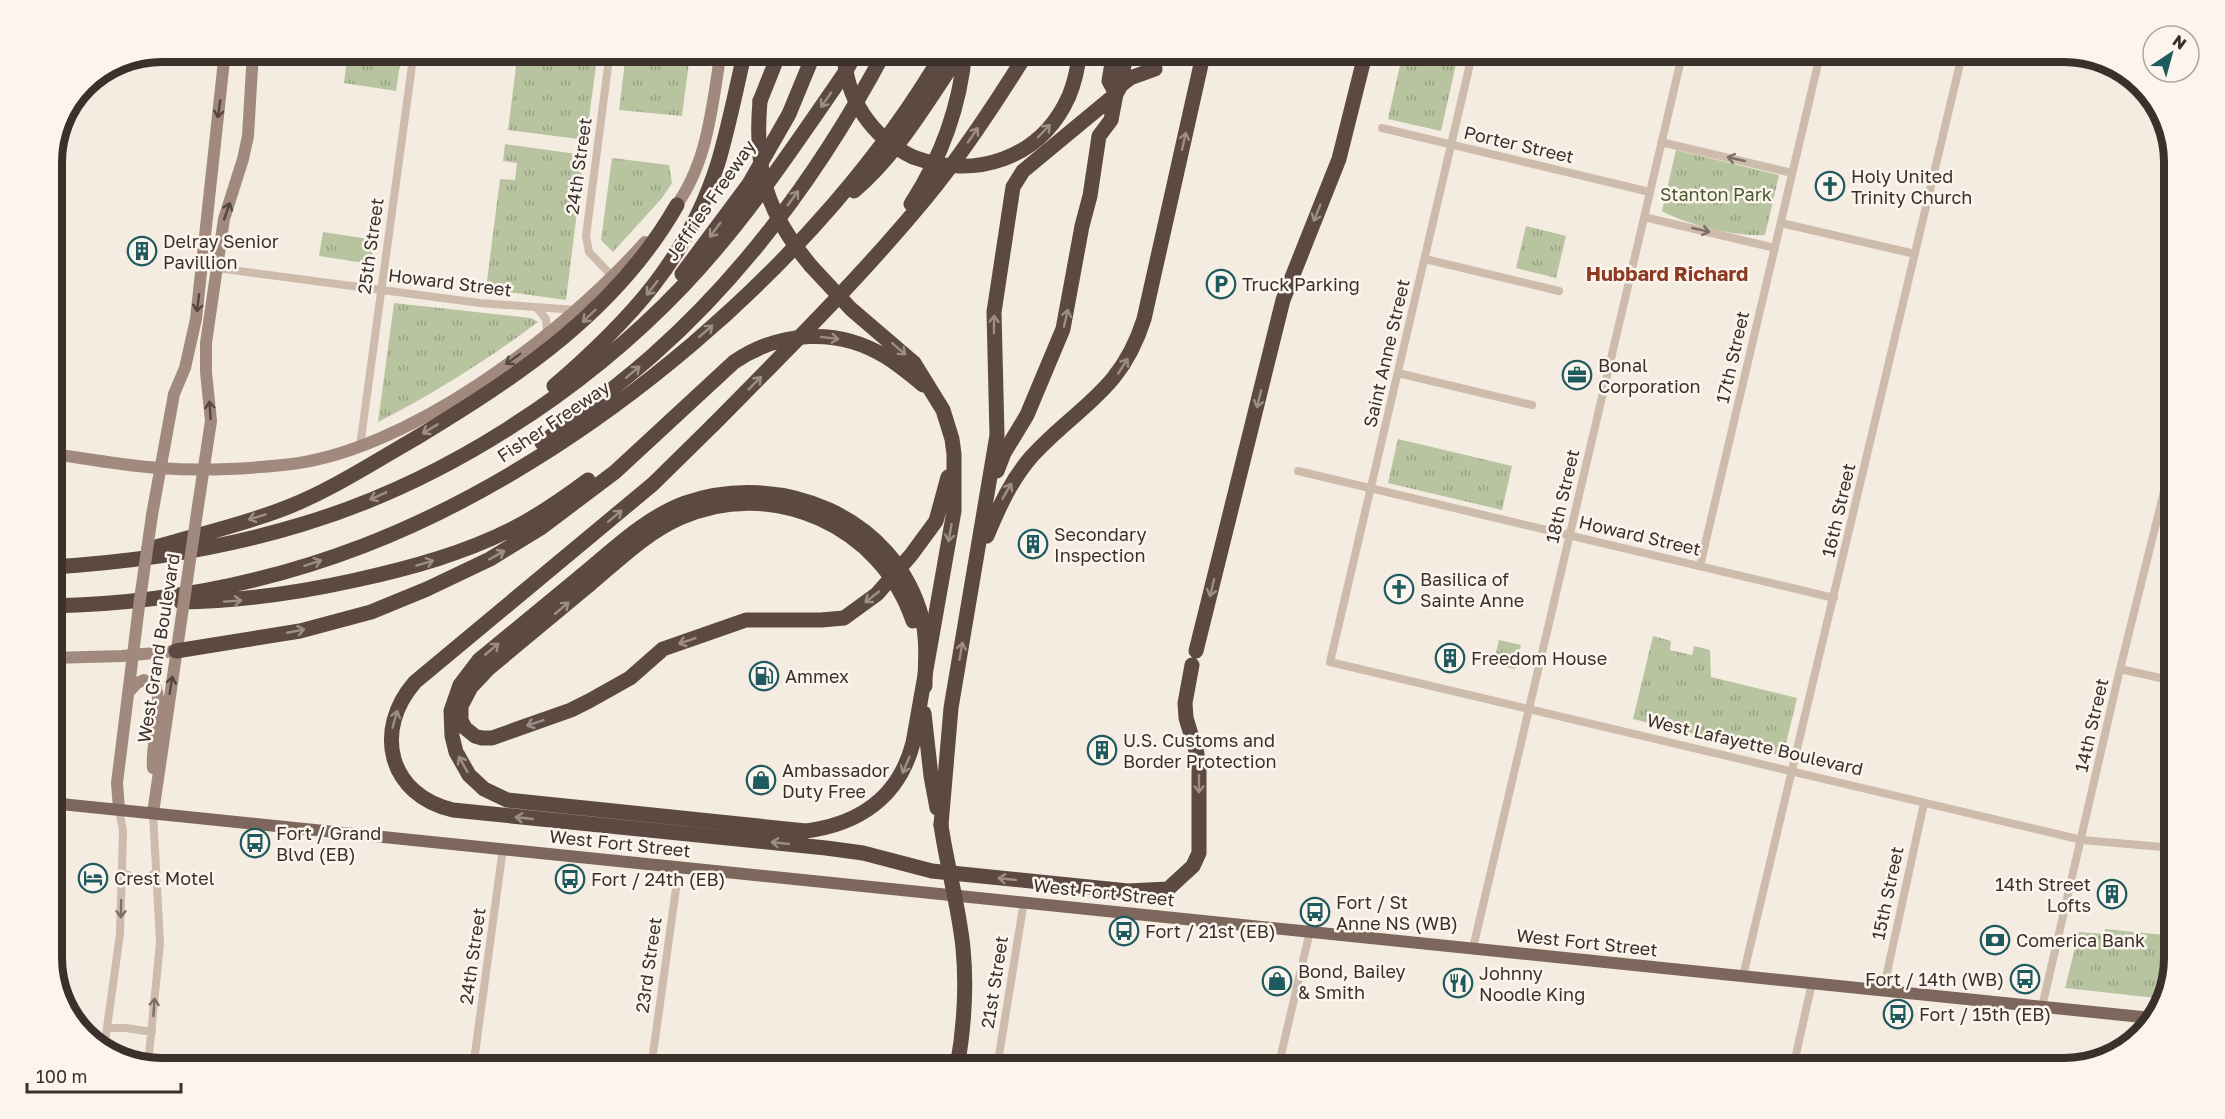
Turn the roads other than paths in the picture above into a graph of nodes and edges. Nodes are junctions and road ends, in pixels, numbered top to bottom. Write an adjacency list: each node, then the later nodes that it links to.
1 (224, 62): 40 (street, West Grand Boulevard, one-way to 40)
2 (252, 62): 41 (street, West Grand Boulevard, one-way to 2)
3 (412, 62): 48 (street, 25th Street)
4 (609, 62): 47 (street, 24th Street)
5 (719, 62): 36 (street)
6 (743, 62): 58 (highway, one-way to 58)
7 (769, 62): 30 (highway)
8 (776, 62): 30 (highway)
9 (810, 62): 52 (highway, Jeffries Freeway, one-way to 52)
10 (845, 62): 17 (highway, one-way to 17, bridge)
11 (851, 62): 52 (highway, Fisher Freeway, one-way to 52)
12 (879, 62): 67 (highway, one-way to 12)
13 (937, 62): 38 (highway, Fisher Freeway)
14 (956, 62): 38 (highway)
15 (962, 62): 42 (highway, bridge)
16 (1021, 62): 42 (highway, one-way to 16, bridge)
17 (1078, 62)
18 (1112, 62): 29 (highway)
19 (1125, 62): 29 (highway)
20 (1137, 62): 28 (highway)
21 (1160, 62): 28 (street)
22 (1202, 62): 72 (highway, one-way to 22)
23 (1363, 62): 42 (highway, one-way to 42, bridge)
24 (1470, 62): 33 (street, Saint Anne Street)
25 (1680, 62): 32 (street, 18th Street)
26 (1818, 62): 34 (street, 17th Street)
27 (1960, 62): 44 (street, 16th Street)
28 (1155, 69): 29 (highway)
29 (1118, 90): 68 (highway, one-way to 29); 68 (highway, one-way to 29)
30 (760, 101): 55 (highway, one-way to 55, bridge)
31 (1382, 128): 33 (street, Porter Street)
32 (1662, 142): 34 (street, one-way to 32); 35 (street, 18th Street)
33 (1451, 145): 35 (street, Porter Street); 45 (street, Saint Anne Street)
34 (1792, 173): 39 (street, 17th Street)
35 (1650, 192): 37 (street, 18th Street)
36 (676, 205): 47 (street); 71 (highway, one-way to 71)
37 (1644, 216): 43 (street, one-way to 43); 69 (street, 18th Street)
38 (818, 222): 67 (highway, Fisher Freeway, one-way to 38)
39 (1781, 223): 43 (street, 17th Street); 44 (street)
40 (205, 236): 41 (street); 63 (street, West Grand Boulevard, one-way to 63)
41 (221, 238): 46 (street, West Grand Boulevard)
42 (884, 247)
43 (1775, 248): 74 (street, 17th Street)
44 (1915, 254): 76 (street, 16th Street)
45 (1425, 259): 49 (street); 54 (street, Saint Anne Street)
46 (217, 268): 48 (street, Howard Street); 62 (street, West Grand Boulevard, one-way to 46)
47 (612, 276): 51 (street)
48 (380, 290): 50 (street, Howard Street); 59 (street, 25th Street)
49 (1559, 291)
50 (537, 308): 51 (street, Howard Street); 53 (street)
51 (576, 310): 53 (street)
52 (637, 330): 58 (highway, Fisher Freeway)
53 (547, 334): 59 (street, one-way to 59)
54 (1398, 373): 56 (street); 65 (street, Saint Anne Street)
55 (934, 395): 57 (highway, one-way to 55); 60 (highway)
56 (1532, 405)
57 (672, 417): 77 (highway, one-way to 57); 79 (highway, one-way to 57)
58 (504, 430): 71 (highway, Fisher Freeway, one-way to 71)
59 (360, 446): 62 (street)
60 (954, 454): 75 (highway, one-way to 75); 75 (highway, one-way to 75)
61 (62, 456): 63 (street)
62 (203, 468): 63 (street); 79 (street, West Grand Boulevard, bridge)
63 (160, 469): 80 (street, West Grand Boulevard, bridge)
64 (1298, 471): 65 (street, Howard Street)
65 (1371, 488): 69 (street, Howard Street); 82 (street, Saint Anne Street)
66 (2163, 494): 83 (street, 14th Street)
67 (470, 496): 77 (highway, Fisher Freeway, one-way to 67)
68 (986, 499): 72 (highway)
69 (1569, 535): 74 (street, Howard Street); 86 (street, 18th Street)
70 (62, 560): 71 (highway)
71 (105, 563): 73 (highway, Fisher Freeway)
72 (976, 564): 93 (highway, one-way to 72)
73 (62, 566)
74 (1700, 566): 76 (street, Howard Street)
75 (585, 581): 93 (highway, bridge)
76 (1834, 598): 87 (street, 16th Street)
77 (112, 603): 78 (highway, Fisher Freeway)
78 (62, 605)
79 (176, 651): 80 (street); 88 (street, West Grand Boulevard, one-way to 79)
80 (132, 655): 81 (street); 85 (street, West Grand Boulevard)
81 (62, 658)
82 (1330, 662): 86 (street, West Lafayette Boulevard)
83 (2120, 669): 84 (street); 94 (street, 14th Street)
84 (2164, 679)
85 (128, 693): 88 (street); 91 (street, West Grand Boulevard)
86 (1529, 709): 87 (street, West Lafayette Boulevard); 102 (street, 18th Street)
87 (1793, 772): 89 (street, West Lafayette Boulevard); 103 (street, 16th Street)
88 (156, 784): 92 (street, West Grand Boulevard)
89 (1924, 803): 94 (street, West Lafayette Boulevard); 105 (street, 15th Street)
90 (62, 804): 91 (main road, West Fort Street)
91 (119, 809): 92 (main road, West Fort Street); 98 (street, West Grand Boulevard)
92 (153, 813): 96 (main road, West Fort Street); 99 (street, West Grand Boulevard)
93 (941, 825): 114 (highway, bridge)
94 (2082, 840): 95 (street, West Lafayette Boulevard); 106 (street, 14th Street)
95 (2164, 847)
96 (502, 848): 97 (main road, West Fort Street); 112 (street, 24th Street)
97 (679, 867): 100 (main road, West Fort Street); 113 (street, 23rd Street)
98 (122, 872): 99 (street); 108 (street, West Grand Boulevard, one-way to 108)
99 (155, 873): 109 (street, West Grand Boulevard, one-way to 99)
100 (1024, 902): 101 (main road, West Fort Street); 115 (street, 21st Street)
101 (1310, 931): 102 (main road, West Fort Street); 116 (street)
102 (1473, 948): 103 (main road, West Fort Street)
103 (1743, 976): 104 (main road, West Fort Street)
104 (1812, 983): 105 (main road, West Fort Street); 117 (street)
105 (1883, 991): 106 (main road, West Fort Street)
106 (2042, 1007): 107 (main road, West Fort Street)
107 (2144, 1017)
108 (107, 1028): 109 (street); 110 (street, West Grand Boulevard)
109 (152, 1032): 111 (street, West Grand Boulevard)
110 (105, 1040)
111 (149, 1057)
112 (474, 1058)
113 (652, 1058)
114 (959, 1058)
115 (999, 1058)
116 (1280, 1058)
117 (1795, 1058)

